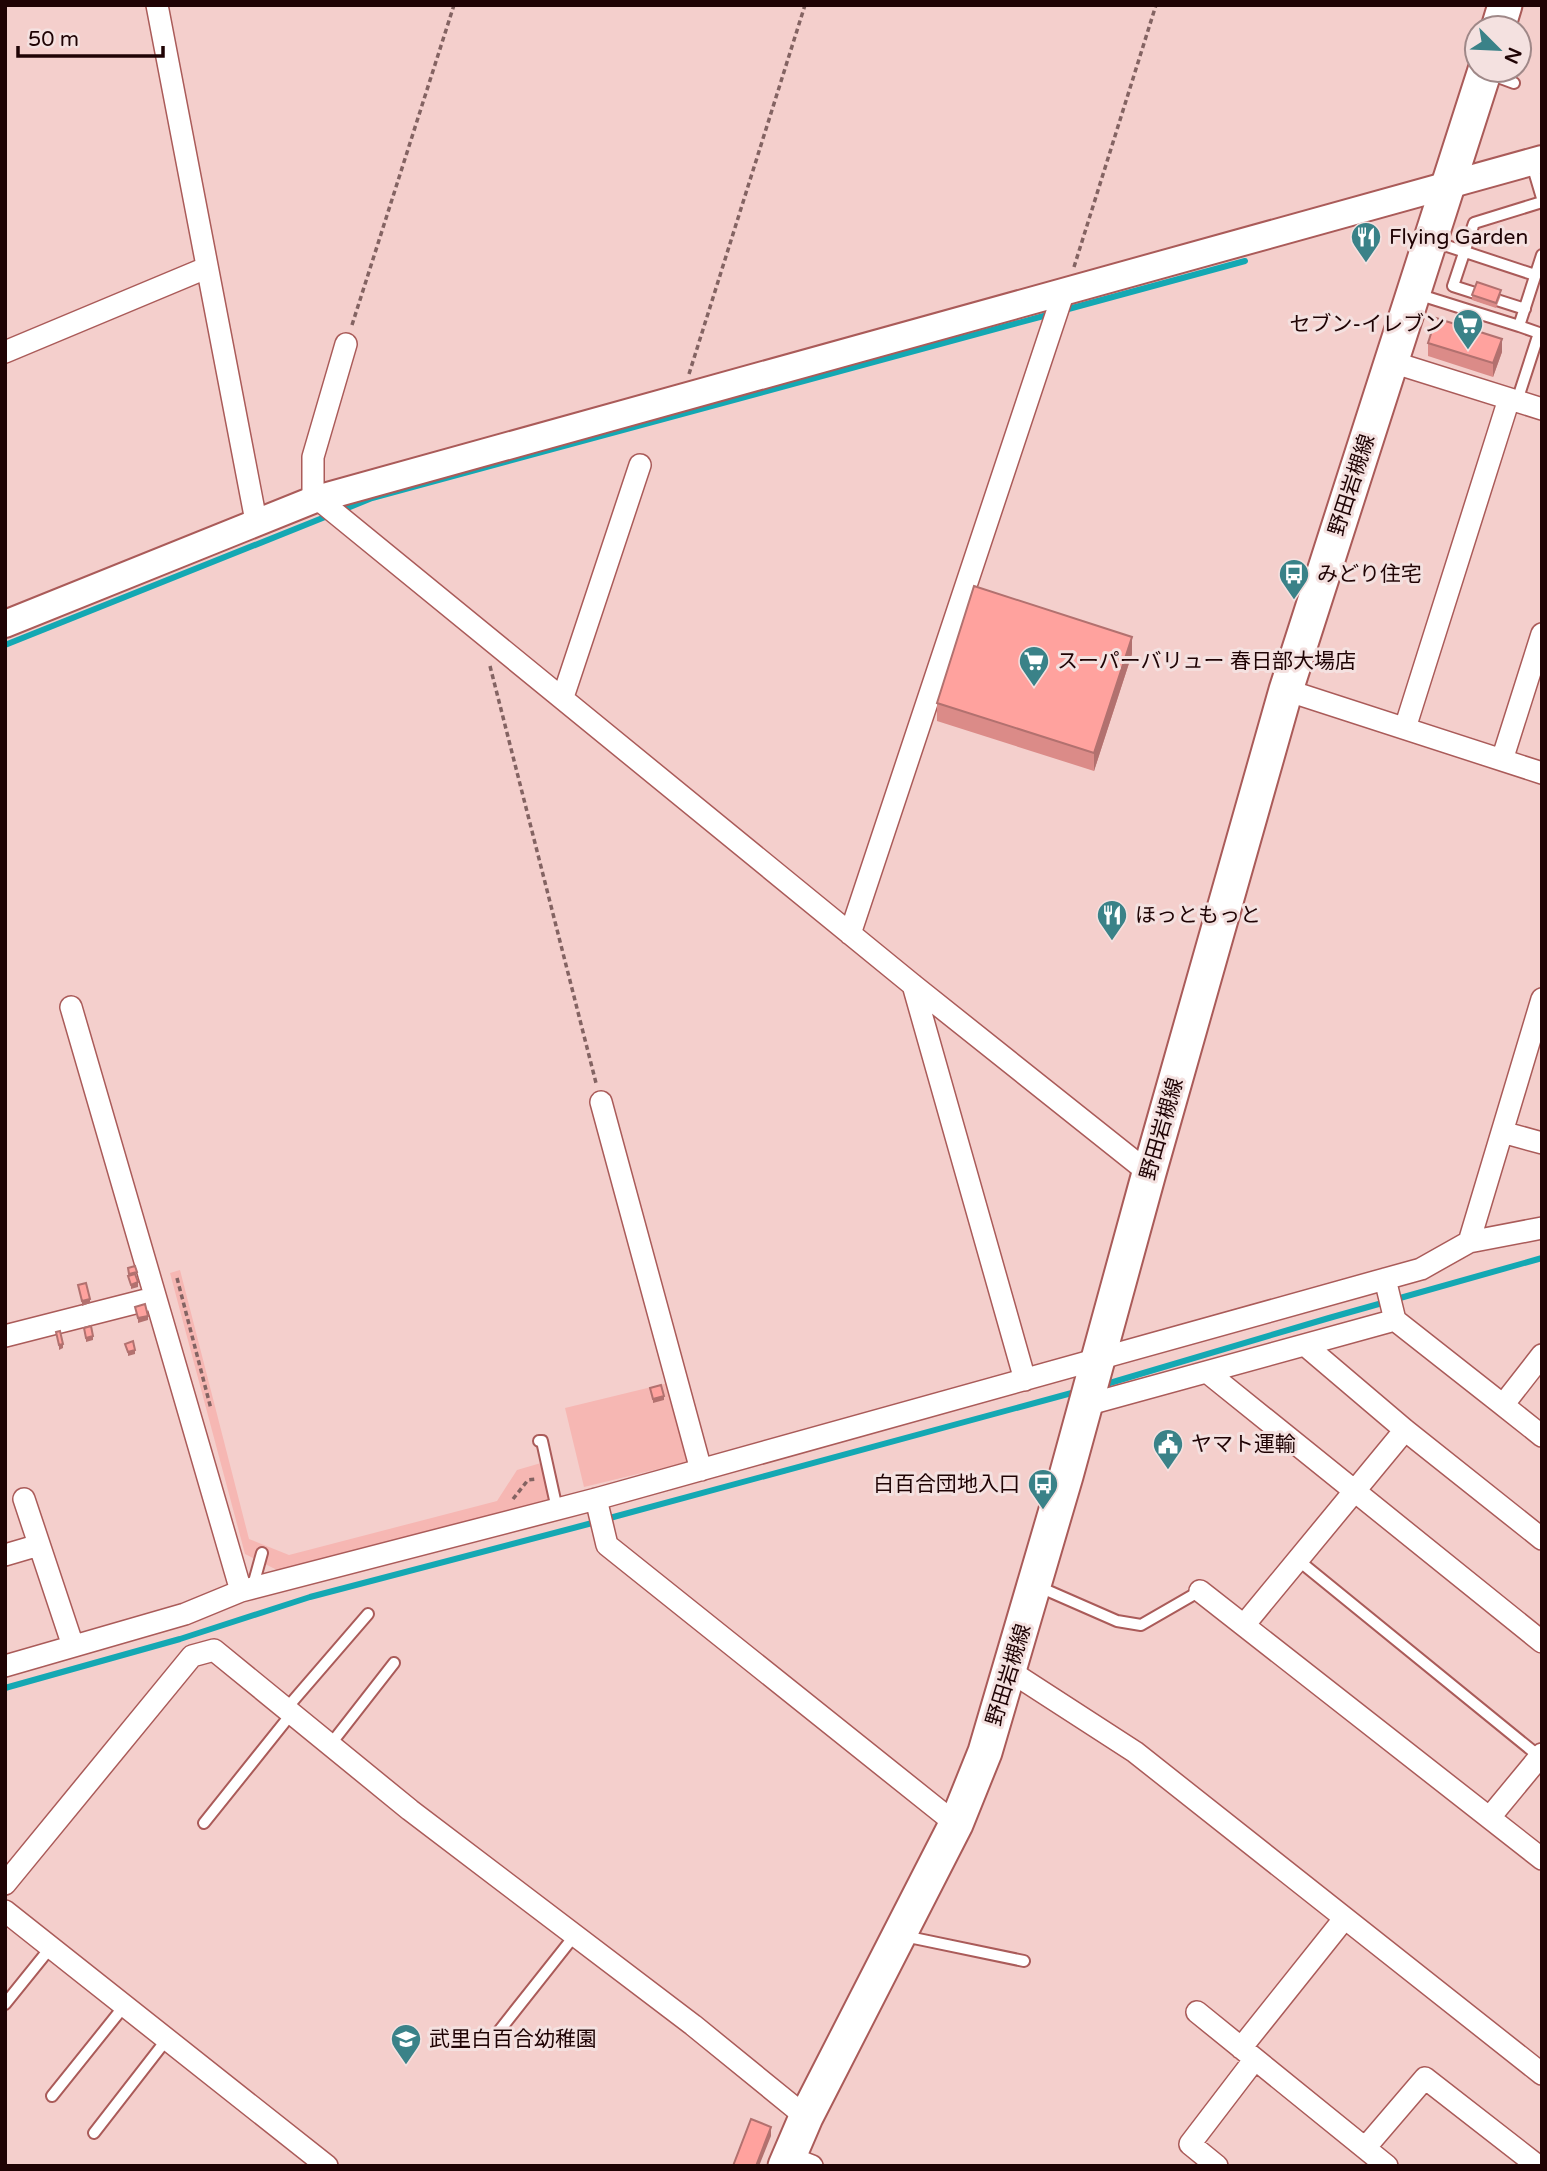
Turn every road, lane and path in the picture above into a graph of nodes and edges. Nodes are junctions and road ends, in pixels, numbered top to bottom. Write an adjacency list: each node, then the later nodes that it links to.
1 (157, 5): 12 (street)
2 (454, 5): 18 (path)
3 (805, 5): 21 (path)
4 (1156, 5): 15 (path)
5 (1490, 84): 7 (main road, 野田岩槻線)
6 (1537, 160): 7 (street); 8 (lane)
7 (1449, 185): 9 (main road, 野田岩槻線); 15 (street)
8 (1542, 200): 10 (lane)
9 (1431, 240): 10 (lane); 14 (main road, 野田岩槻線)
10 (1464, 251): 13 (lane); 16 (lane)
11 (1542, 255): 13 (lane)
12 (206, 268): 19 (street); 26 (street)
13 (1535, 275): 16 (lane)
14 (1414, 293): 17 (lane); 20 (main road, 野田岩槻線)
15 (1064, 294): 21 (street); 35 (street)
16 (1525, 309): 17 (lane)
17 (1519, 326): 22 (lane)
18 (346, 344): 25 (street)
19 (5, 352)
20 (1392, 362): 22 (street); 30 (main road, 野田岩槻線)
21 (681, 398): 25 (street)
22 (1513, 400): 23 (street); 32 (street)
23 (1542, 409)
24 (640, 465): 31 (street)
25 (318, 501): 26 (street); 28 (street)
26 (256, 521): 27 (street)
27 (5, 624)
28 (481, 630): 31 (street); 39 (path)
29 (1542, 634): 33 (street)
30 (1286, 690): 32 (street); 42 (main road, 野田岩槻線)
31 (563, 698): 35 (street)
32 (1405, 729): 33 (street)
33 (1502, 760): 34 (street)
34 (1542, 772)
35 (850, 934): 36 (street)
36 (913, 985): 42 (street); 54 (street)
37 (1542, 999): 40 (street)
38 (71, 1007): 47 (street)
39 (601, 1102): 61 (street)
40 (1502, 1132): 41 (street); 44 (street)
41 (1542, 1143)
42 (1149, 1173): 52 (main road, 野田岩槻線)
43 (1542, 1228): 44 (street)
44 (1469, 1242): 46 (street)
45 (177, 1278): 57 (path)
46 (1385, 1279): 48 (street); 52 (street)
47 (154, 1298): 49 (street); 74 (street)
48 (1395, 1320): 50 (street); 56 (street)
49 (5, 1336)
50 (1305, 1345): 53 (street); 58 (street)
51 (1542, 1355): 56 (street)
52 (1099, 1360): 54 (street); 55 (main road, 野田岩槻線)
53 (1207, 1372): 55 (street); 63 (street)
54 (1025, 1380): 61 (street)
55 (1086, 1405): 73 (main road, 野田岩槻線)
56 (1503, 1405): 59 (street)
57 (211, 1409)
58 (1405, 1430): 63 (street); 68 (street)
59 (1542, 1436)
60 (539, 1441): 62 (lane)
61 (701, 1470): 65 (street)
62 (550, 1477): 66 (path); 67 (lane)
63 (1355, 1492): 72 (street); 78 (street)
64 (24, 1499): 69 (street)
65 (596, 1499): 67 (street); 88 (street)
66 (509, 1506)
67 (556, 1509): 74 (street)
68 (1542, 1539)
69 (39, 1545): 71 (street); 79 (street)
70 (262, 1553): 74 (lane)
71 (5, 1555)
72 (1298, 1560): 77 (street); 85 (lane)
73 (1035, 1586): 75 (lane); 82 (main road, 野田岩槻線)
74 (246, 1590): 79 (street)
75 (1200, 1591): 77 (street)
76 (368, 1614): 83 (lane)
77 (1244, 1625): 86 (street)
78 (1542, 1642)
79 (73, 1646): 81 (street)
80 (394, 1662): 84 (lane)
81 (5, 1666)
82 (1010, 1671): 88 (main road, 野田岩槻線); 92 (street)
83 (289, 1711): 84 (street); 87 (lane); 90 (street)
84 (330, 1745): 93 (street)
85 (1541, 1756): 86 (street)
86 (1490, 1817): 89 (street)
87 (204, 1823)
88 (956, 1824): 94 (main road, 野田岩槻線)
89 (1542, 1859)
90 (5, 1884)
91 (5, 1911): 95 (street)
92 (1344, 1919): 102 (street); 103 (street)
93 (575, 1935): 100 (lane); 105 (street)
94 (899, 1936): 96 (lane); 105 (main road, 野田岩槻線)
95 (51, 1947): 97 (lane); 98 (street)
96 (1024, 1961)
97 (5, 2004)
98 (125, 2005): 101 (street); 104 (lane)
99 (1197, 2012): 102 (street)
100 (499, 2031)
101 (167, 2039): 106 (lane); 109 (street)
102 (1248, 2053): 107 (street); 110 (street)
103 (1542, 2074)
104 (52, 2096)
105 (806, 2117): 108 (main road, 野田岩槻線)
106 (94, 2133)
107 (1365, 2148): 111 (street); 112 (street)
108 (795, 2163)
109 (327, 2166)
110 (1217, 2166)
111 (1387, 2166)
112 (1538, 2166)

